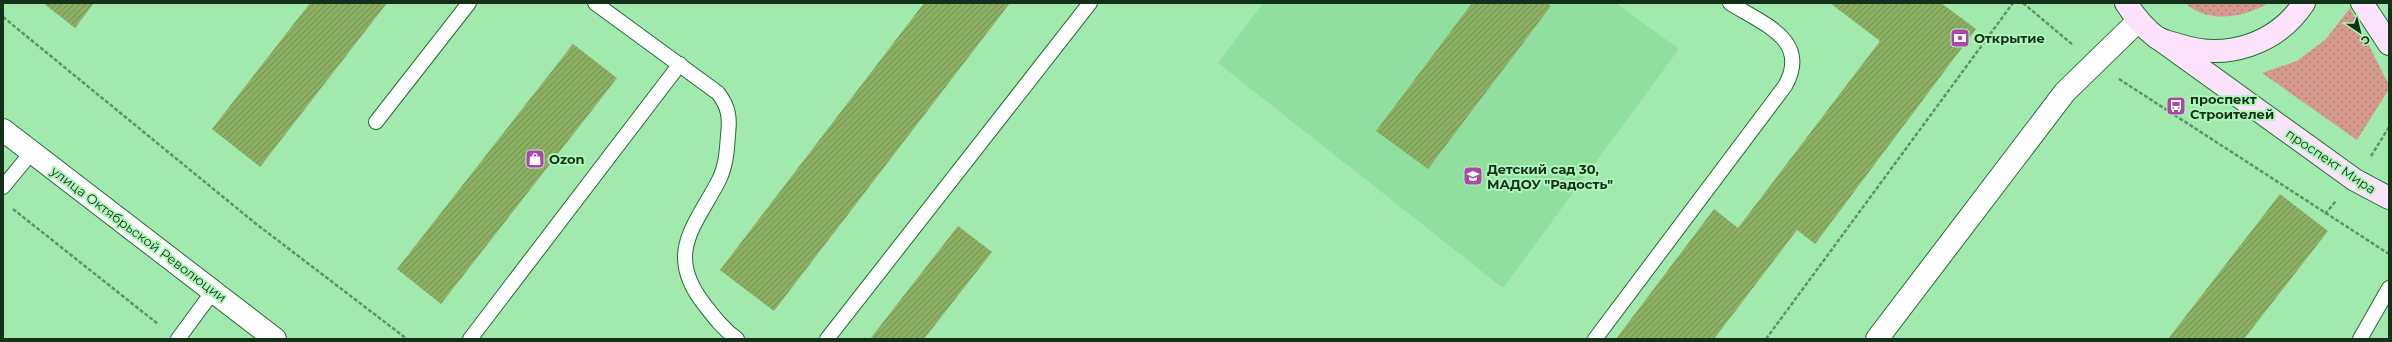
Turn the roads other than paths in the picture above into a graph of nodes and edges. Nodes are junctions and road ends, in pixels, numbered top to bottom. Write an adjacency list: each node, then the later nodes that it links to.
1 (469, 3): 12 (lane)
2 (595, 3): 11 (lane)
3 (1090, 3): 23 (lane)
4 (1730, 3): 24 (lane)
5 (2126, 3): 8 (main road, проспект Мира)
6 (2304, 3): 9 (main road)
7 (2362, 3): 10 (main road)
8 (2138, 21): 9 (main road, проспект Мира); 25 (street)
9 (2158, 38): 16 (main road, проспект Мира)
10 (2389, 44)
11 (680, 64): 21 (lane); 22 (lane)
12 (376, 122)
13 (3, 130): 14 (street, улица Октябрьской Революции)
14 (31, 153): 15 (lane); 18 (street, улица Октябрьской Революции)
15 (3, 187)
16 (2389, 198)
17 (2389, 288): 26 (lane)
18 (214, 290): 19 (lane); 20 (street, улица Октябрьской Революции)
19 (178, 339)
20 (275, 339)
21 (470, 339)
22 (737, 339)
23 (827, 339)
24 (1596, 339)
25 (1877, 339)
26 (2360, 339)

